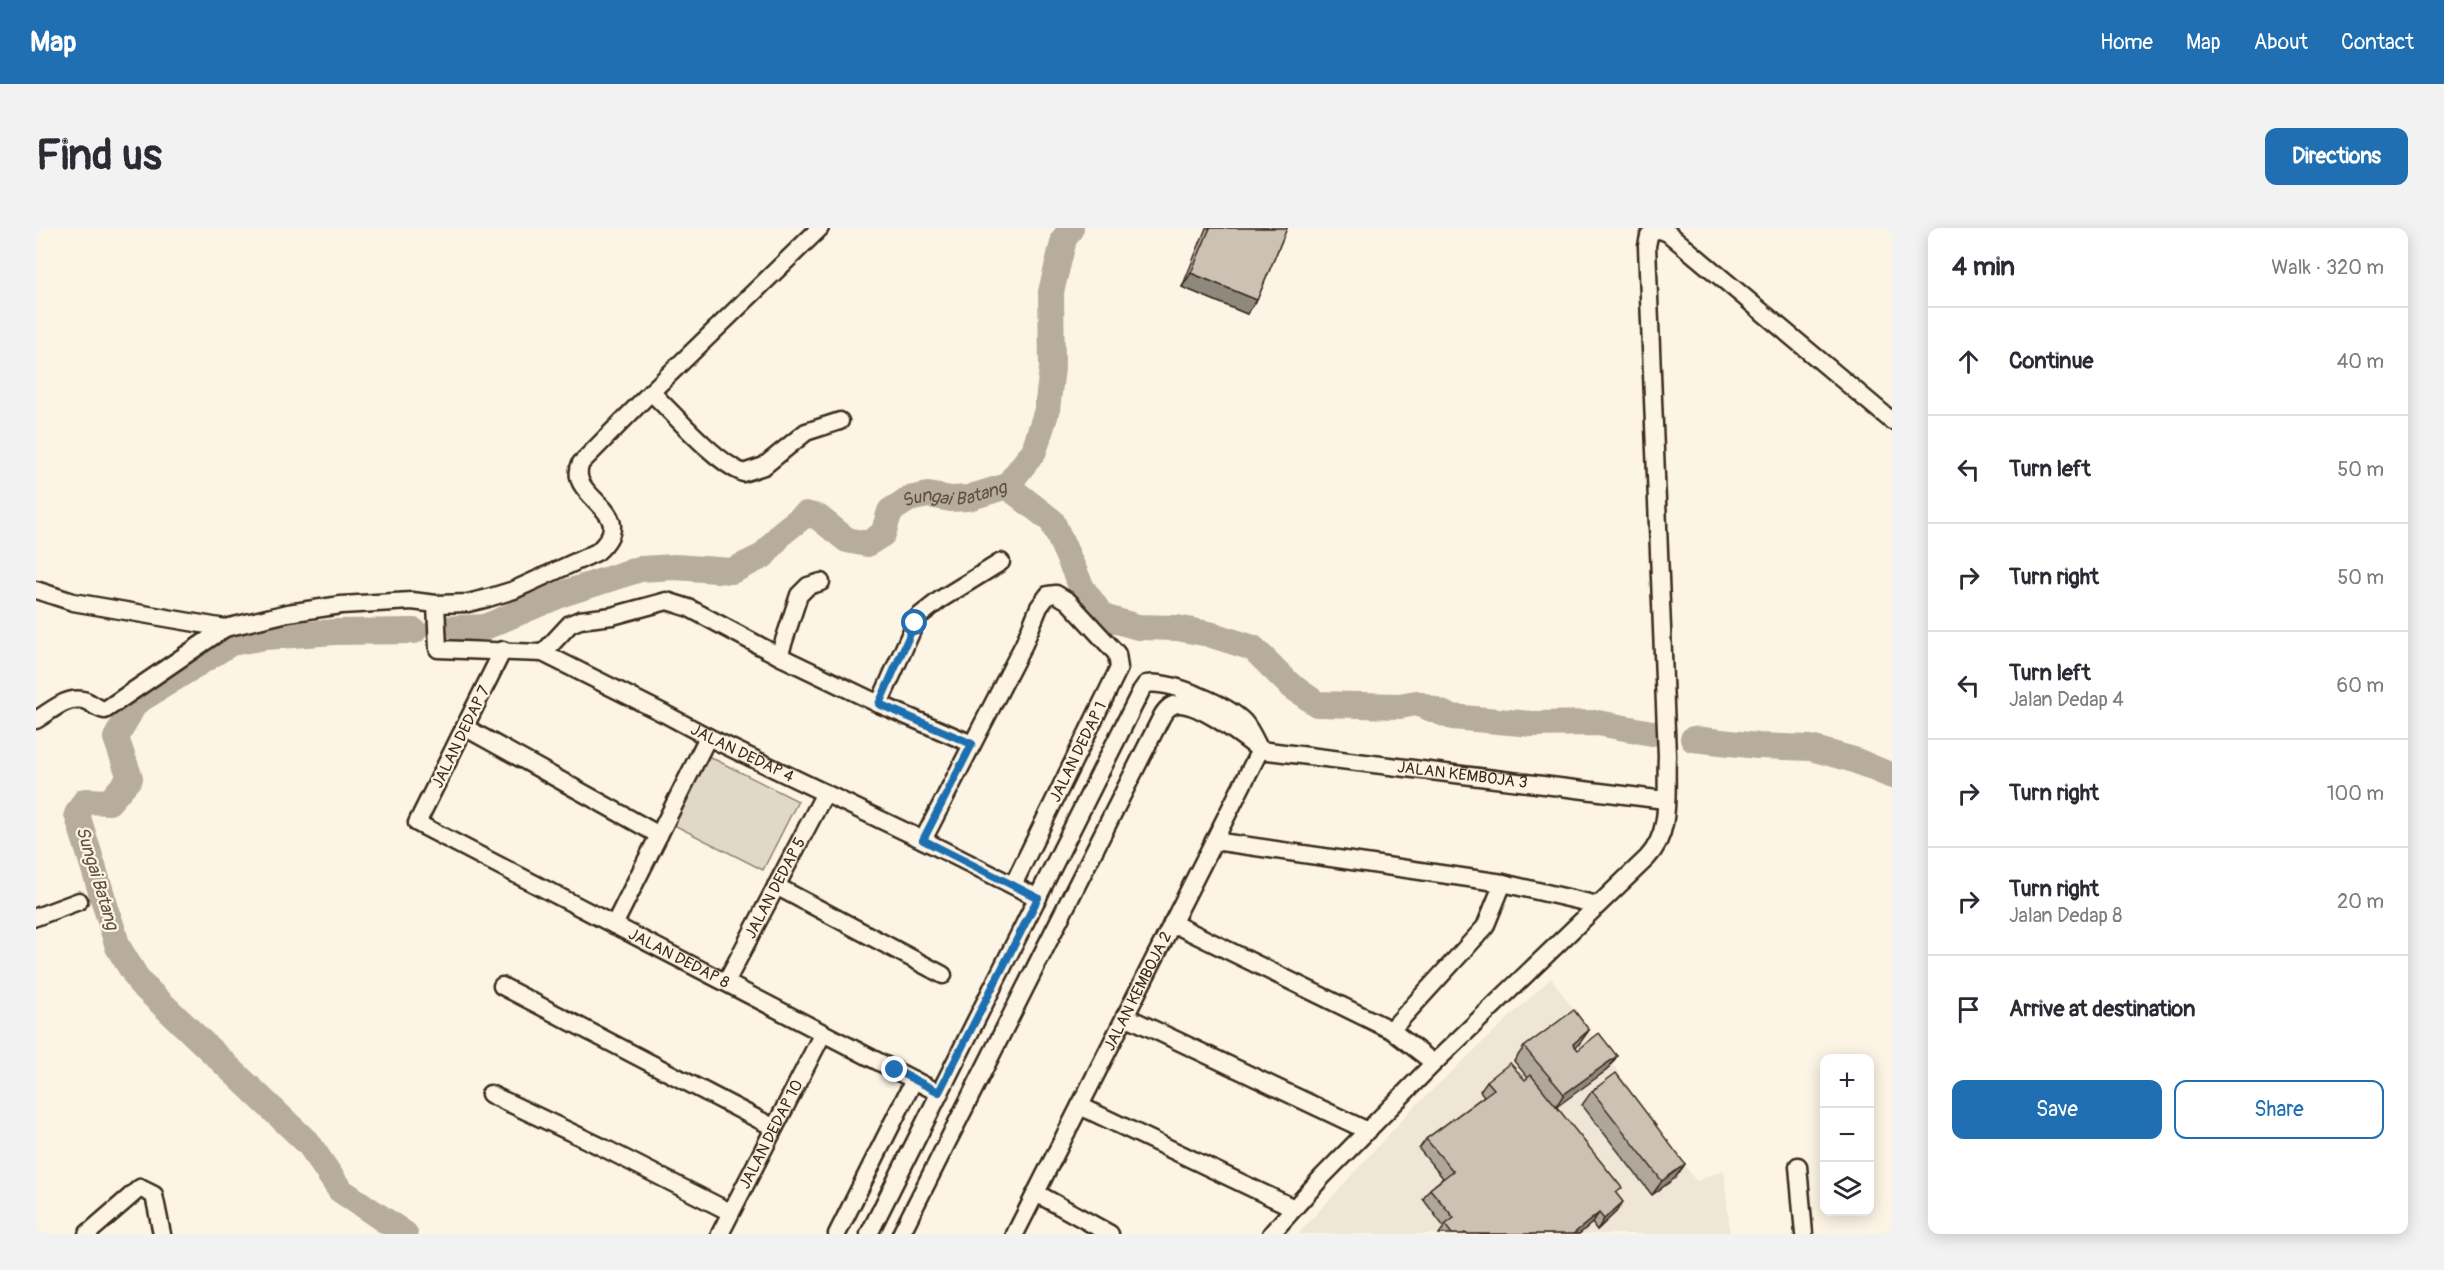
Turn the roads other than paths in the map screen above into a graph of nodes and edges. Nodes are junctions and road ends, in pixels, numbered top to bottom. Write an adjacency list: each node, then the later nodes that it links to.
1 (820, 228): 3 (street)
2 (1653, 229): 5 (street); 21 (street)
3 (651, 392): 4 (street); 9 (street)
4 (840, 421)
5 (1892, 421)
6 (1001, 562): 14 (street)
7 (821, 582): 13 (street)
8 (36, 590): 10 (street)
9 (436, 604): 10 (street); 11 (street, JALAN DEDAP 4)
10 (225, 628): 15 (street)
11 (503, 650): 12 (street, JALAN DEDAP 4); 16 (street, JALAN DEDAP 7)
12 (543, 653): 13 (street); 17 (street, JALAN DEDAP 4)
13 (779, 656): 14 (street)
14 (879, 704): 18 (street)
15 (36, 720)
16 (466, 728): 22 (street, JALAN DEDAP 7); 23 (street)
17 (708, 737): 20 (street, JALAN DEDAP 4); 23 (street)
18 (972, 744): 24 (street); 27 (street, JALAN DEDAP 1)
19 (1260, 750): 21 (street, JALAN KEMBOJA 3); 25 (street, JALAN KEMBOJA 2); 29 (street); 57 (street)
20 (825, 793): 24 (street, JALAN DEDAP 4); 28 (street, JALAN DEDAP 5)
21 (1665, 800): 31 (street)
22 (417, 823): 34 (street, JALAN DEDAP 8)
23 (659, 835): 34 (street)
24 (923, 840): 27 (street, JALAN DEDAP 4)
25 (1214, 841): 26 (street); 33 (street, JALAN KEMBOJA 2)
26 (1503, 884): 31 (street); 39 (street)
27 (1013, 885): 29 (street, JALAN DEDAP 4)
28 (776, 886): 35 (street); 36 (street, JALAN DEDAP 5)
29 (1038, 898): 43 (street)
30 (79, 902): 32 (street)
31 (1598, 905): 41 (street)
32 (36, 917)
33 (1172, 923): 38 (street, JALAN KEMBOJA 2); 39 (street)
34 (614, 925): 36 (street, JALAN DEDAP 8)
35 (943, 975)
36 (726, 982): 40 (street, JALAN DEDAP 8)
37 (502, 986): 46 (street)
38 (1125, 1016): 45 (street, JALAN KEMBOJA 2); 47 (street)
39 (1391, 1030): 41 (street)
40 (823, 1033): 42 (street, JALAN DEDAP 8); 46 (street, JALAN DEDAP 10)
41 (1434, 1063): 47 (street)
42 (914, 1080): 43 (street, JALAN DEDAP 8); 55 (street)
43 (939, 1092): 56 (street)
44 (490, 1094): 51 (street)
45 (1080, 1106): 49 (street, JALAN KEMBOJA 2); 50 (street)
46 (773, 1127): 51 (street, JALAN DEDAP 10)
47 (1368, 1131): 50 (street)
48 (1798, 1166): 61 (street)
49 (1036, 1193): 58 (street, JALAN KEMBOJA 2); 59 (street)
50 (1294, 1208): 60 (street)
51 (730, 1212): 54 (street, JALAN DEDAP 10)
52 (87, 1234): 53 (street)
53 (162, 1234)
54 (720, 1234)
55 (837, 1234)
56 (869, 1234)
57 (901, 1234)
58 (1015, 1234)
59 (1110, 1234)
60 (1271, 1234)
61 (1804, 1234)

